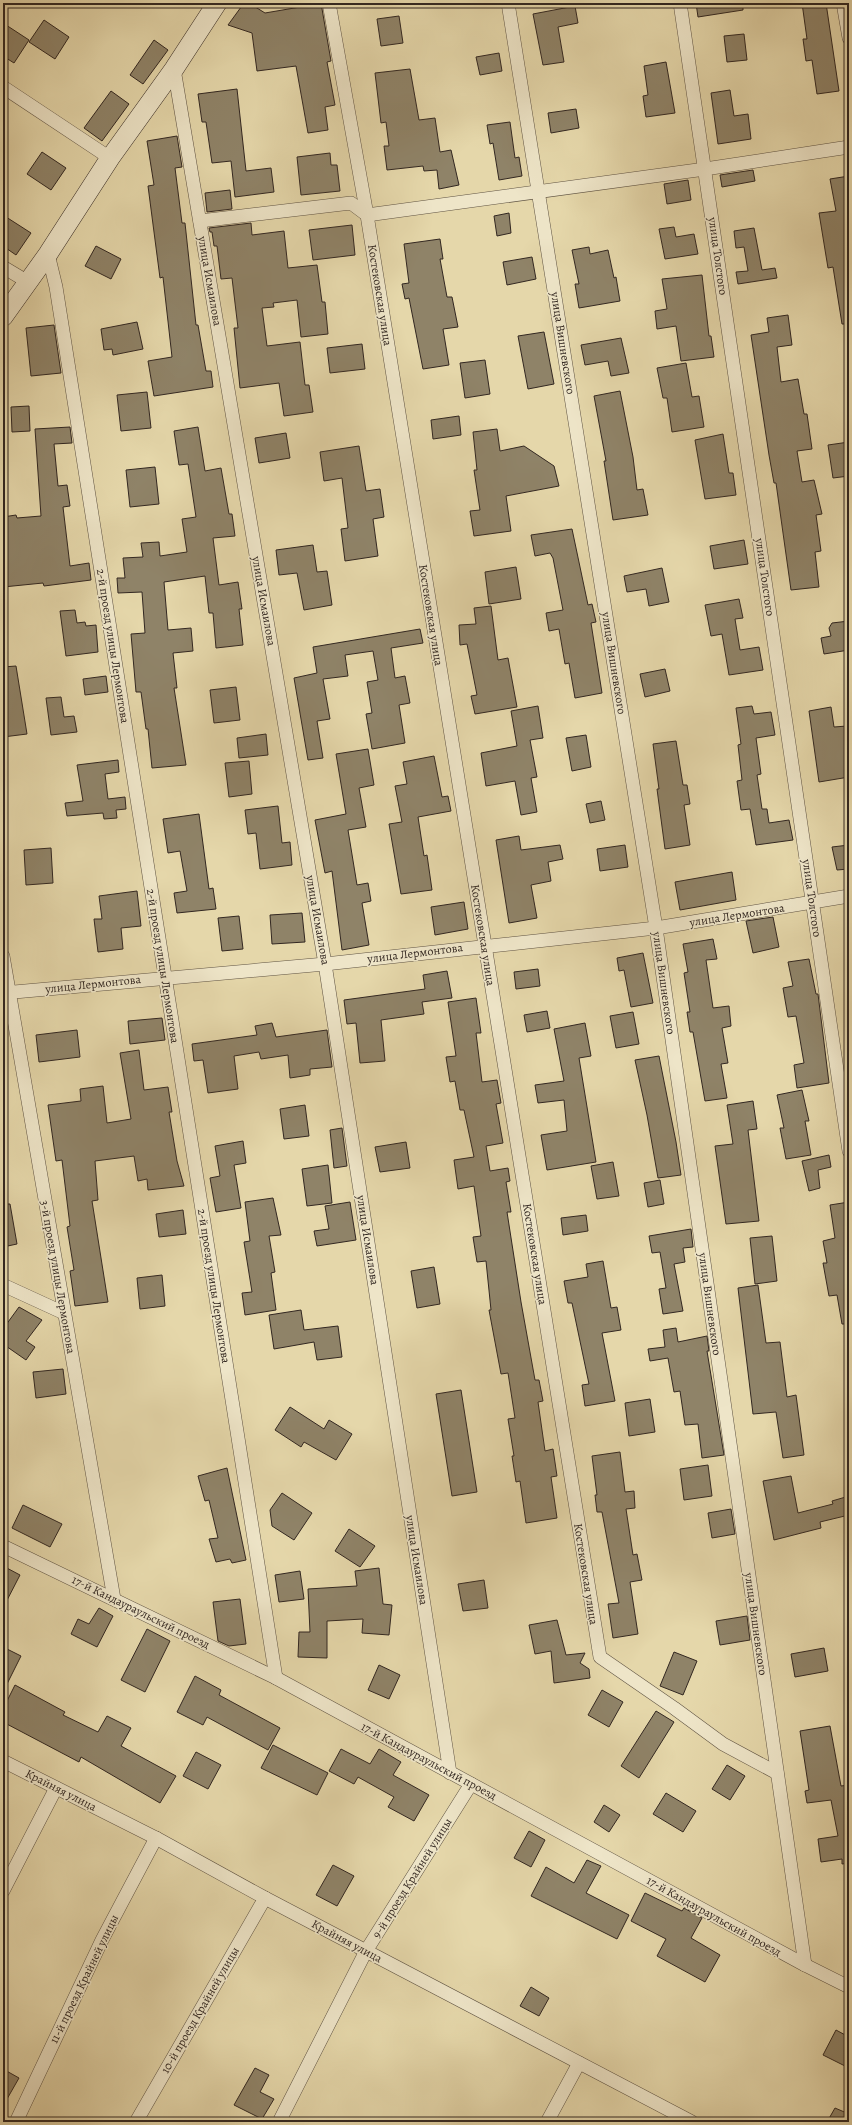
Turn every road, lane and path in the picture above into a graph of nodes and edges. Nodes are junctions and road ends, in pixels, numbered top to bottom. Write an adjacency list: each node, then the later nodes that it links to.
1 (218, 3): 7 (street)
2 (329, 3): 13 (street, Костековская улица)
3 (508, 3): 12 (street, улица Вишневского)
4 (680, 3): 11 (street, улица Толстого)
5 (843, 3): 6 (street)
6 (849, 38)
7 (174, 69): 10 (street); 14 (street, улица Исмаилова)
8 (3, 87): 10 (street)
9 (849, 147): 11 (street)
10 (110, 158): 15 (street)
11 (705, 169): 12 (street); 20 (street, улица Толстого)
12 (539, 192): 13 (street); 21 (street, улица Вишневского)
13 (367, 215): 14 (street); 22 (street, Костековская улица)
14 (200, 221): 24 (street, улица Исмаилова)
15 (48, 254): 17 (street); 25 (street, 2-й проезд улицы Лермонтова)
16 (3, 267): 17 (street)
17 (28, 282): 18 (street)
18 (3, 317)
19 (849, 896): 20 (street, улица Лермонтова)
20 (813, 902): 21 (street, улица Лермонтова); 27 (street, улица Толстого)
21 (656, 928): 22 (street, улица Лермонтова); 35 (street, улица Вишневского)
22 (485, 945): 24 (street, улица Лермонтова); 35 (street, Костековская улица)
23 (3, 956): 26 (street, 3-й проезд улицы Лермонтова)
24 (325, 964): 25 (street, улица Лермонтова); 34 (street, улица Исмаилова)
25 (165, 977): 26 (street, улица Лермонтова); 32 (street, 2-й проезд улицы Лермонтова)
26 (6, 992): 29 (street, 3-й проезд улицы Лермонтова)
27 (849, 1151)
28 (3, 1285): 29 (street)
29 (64, 1313): 31 (street, 3-й проезд улицы Лермонтова)
30 (3, 1546): 31 (street, 17-й Кандаураульский проезд)
31 (114, 1599): 32 (street, 17-й Кандаураульский проезд)
32 (276, 1678): 34 (street, 17-й Кандаураульский проезд)
33 (3, 1761): 37 (street, Крайняя улица)
34 (450, 1773): 36 (street, 17-й Кандаураульский проезд)
35 (777, 1774): 42 (street, улица Вишневского)
36 (471, 1784): 41 (street, 9-й проезд Крайней улицы); 42 (street, 17-й Кандаураульский проезд)
37 (56, 1788): 38 (street, Крайняя улица); 39 (street)
38 (156, 1838): 40 (street, Крайняя улица); 45 (street, 11-й проезд Крайней улицы)
39 (3, 1890)
40 (265, 1898): 41 (street, Крайняя улица); 46 (street, 10-й проезд Крайней улицы)
41 (366, 1951): 44 (street, Крайняя улица); 47 (street, 9-й проезд Крайней улицы)
42 (805, 1965): 43 (street, 17-й Кандаураульский проезд)
43 (849, 1987)
44 (579, 2063): 48 (street); 49 (street, Крайняя улица)
45 (16, 2122)
46 (136, 2122)
47 (279, 2122)
48 (547, 2122)
49 (692, 2122)

